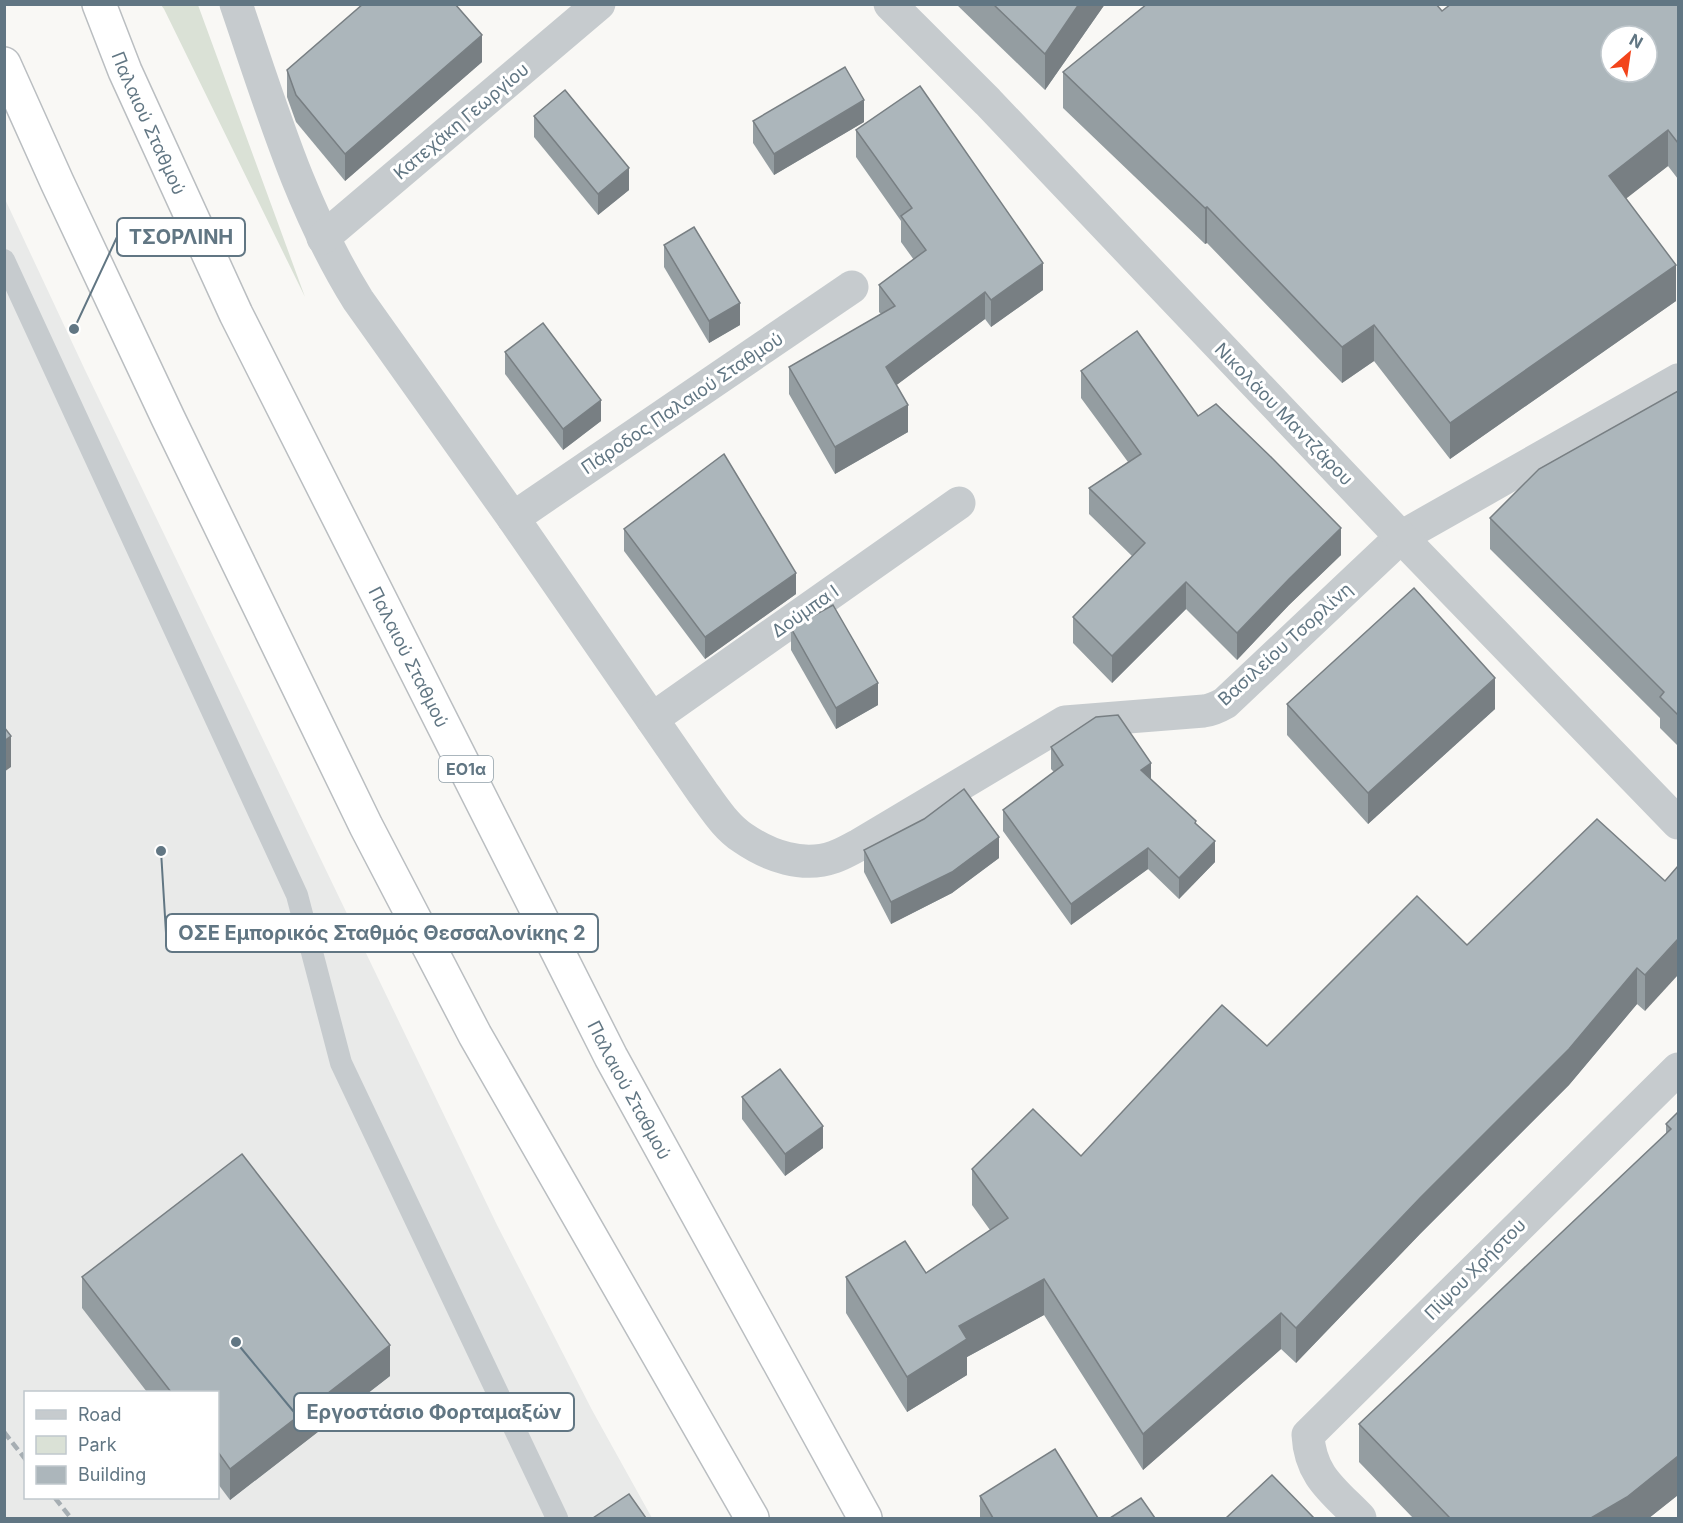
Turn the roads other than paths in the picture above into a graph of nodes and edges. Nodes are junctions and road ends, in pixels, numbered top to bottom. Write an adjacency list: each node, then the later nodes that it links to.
1 (99, 4): 18 (highway, Παλαιού Σταθμού / ΕΟ1α)
2 (236, 4): 6 (street)
3 (600, 4): 6 (street, Κατεχάκη Γεωργίου)
4 (890, 4): 12 (street, Νικολάου Μαντζάρου)
5 (4, 64): 17 (highway)
6 (323, 238): 11 (street)
7 (4, 260): 16 (lane)
8 (852, 287): 11 (street, Πάροδος Παλαιού Σταθμού)
9 (1678, 380): 12 (street, Βασιλείου Τσορλίνη)
10 (959, 503): 13 (street, Δούμπα Ι)
11 (513, 518): 13 (street)
12 (1401, 537): 13 (street, Βασιλείου Τσορλίνη); 14 (street, Νικολάου Μαντζάρου)
13 (652, 719)
14 (1678, 823)
15 (1678, 1069): 19 (street, Πίψου Χρήστου)
16 (557, 1518)
17 (752, 1518)
18 (865, 1518)
19 (1360, 1518)

